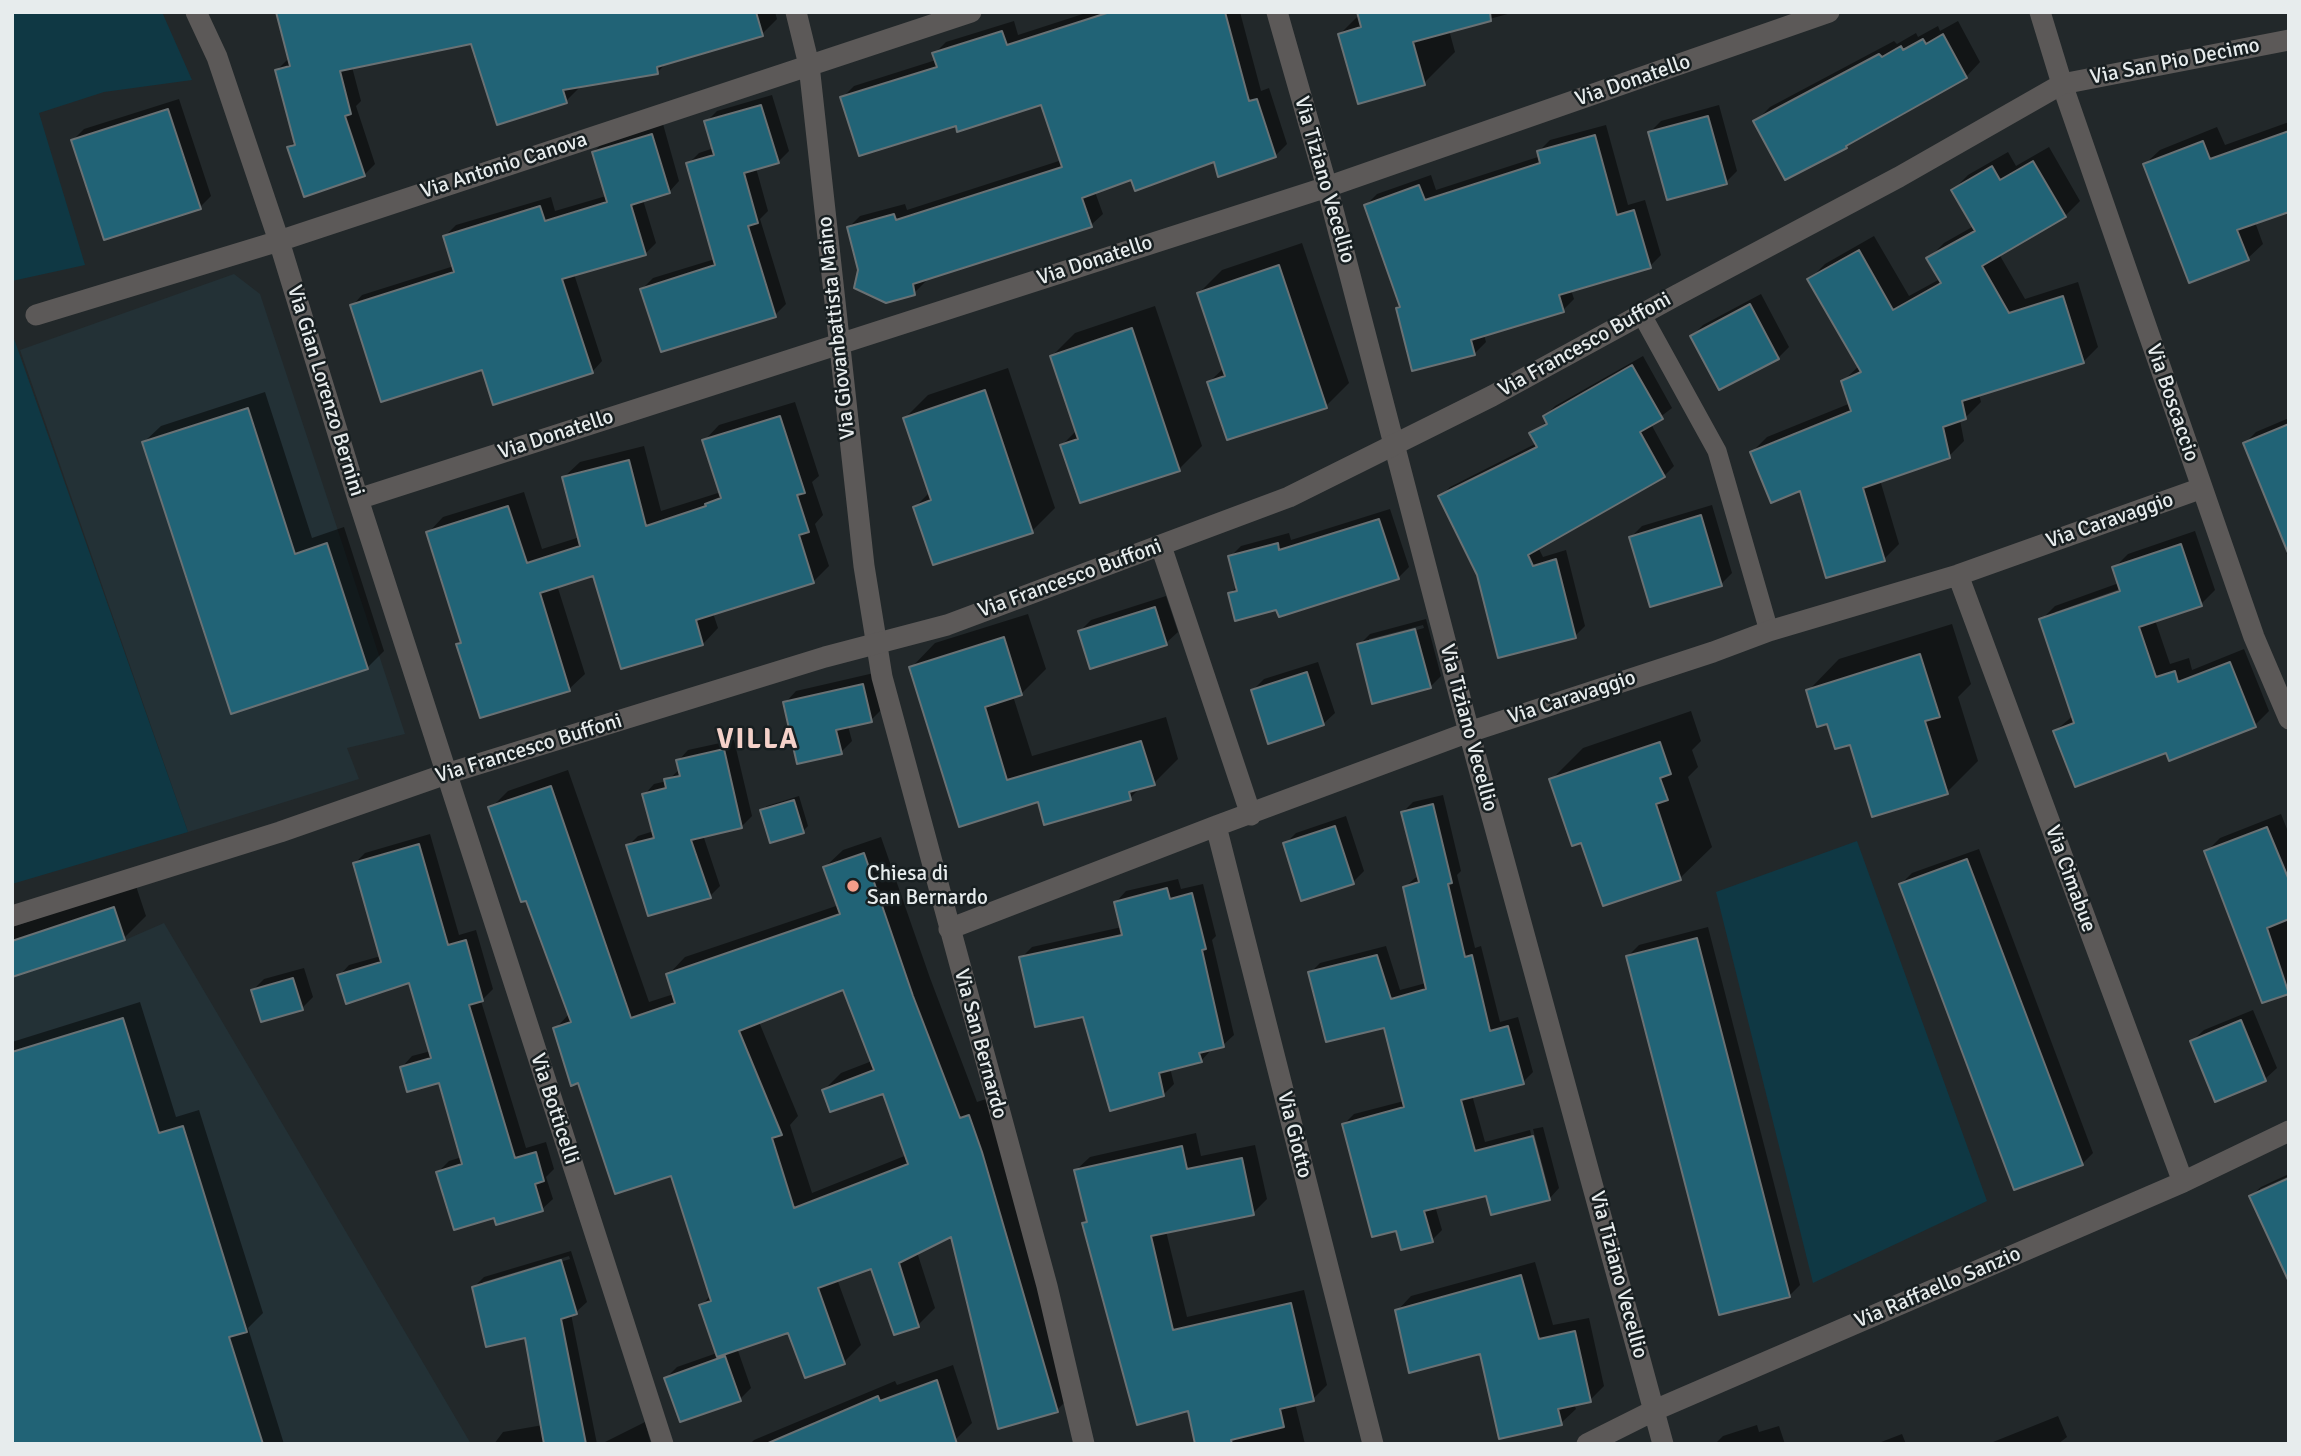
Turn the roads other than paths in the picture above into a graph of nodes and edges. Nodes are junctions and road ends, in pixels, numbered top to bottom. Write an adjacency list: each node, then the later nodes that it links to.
1 (196, 12): 11 (street, Via Gian Lorenzo Bernini)
2 (796, 12): 8 (street, Via Giovanbattista Maino)
3 (971, 12): 8 (street, Via Antonio Canova)
4 (1277, 12): 10 (street, Via Tiziano Vecellio)
5 (1829, 12): 10 (street, Via Donatello)
6 (2040, 12): 9 (street, Via Boscaccio)
7 (2289, 40): 9 (street, Via San Pio Decimo)
8 (809, 65): 11 (street, Via Antonio Canova); 14 (street, Via Giovanbattista Maino)
9 (2062, 84): 12 (street, Via Francesco Buffoni); 16 (street, Via Boscaccio)
10 (1327, 187): 14 (street, Via Donatello); 15 (street, Via Tiziano Vecellio)
11 (279, 241): 13 (street, Via Antonio Canova); 17 (street, Via Gian Lorenzo Bernini)
12 (1642, 314): 15 (street, Via Francesco Buffoni); 20 (lane)
13 (36, 316)
14 (838, 344): 17 (street, Via Donatello); 21 (street, Via Giovanbattista Maino)
15 (1395, 444): 18 (street, Via Francesco Buffoni); 23 (street, Via Tiziano Vecellio)
16 (2202, 488): 19 (street, Via Caravaggio); 22 (street, Via Boscaccio)
17 (358, 499): 24 (street, Via Gian Lorenzo Bernini)
18 (1161, 546): 21 (street, Via Francesco Buffoni); 25 (street)
19 (1958, 575): 20 (street, Via Caravaggio); 30 (street, Via Cimabue)
20 (1769, 631): 23 (street, Via Caravaggio)
21 (877, 643): 24 (street, Via Francesco Buffoni); 28 (street, Via San Bernardo)
22 (2289, 719)
23 (1469, 733): 25 (street, Via Caravaggio); 31 (street, Via Tiziano Vecellio)
24 (446, 774): 27 (street, Via Francesco Buffoni); 32 (street, Via Botticelli)
25 (1251, 815): 26 (street, Via Caravaggio)
26 (1216, 826): 28 (street, Via Caravaggio); 34 (street, Via Giotto)
27 (12, 916)
28 (948, 929): 33 (street, Via San Bernardo)
29 (2289, 1131): 30 (street, Via Raffaello Sanzio)
30 (2183, 1182): 31 (street, Via Raffaello Sanzio)
31 (1655, 1410): 35 (street, Via Raffaello Sanzio); 36 (street, Via Tiziano Vecellio)
32 (663, 1444)
33 (1084, 1444)
34 (1373, 1444)
35 (1587, 1444)
36 (1663, 1444)

